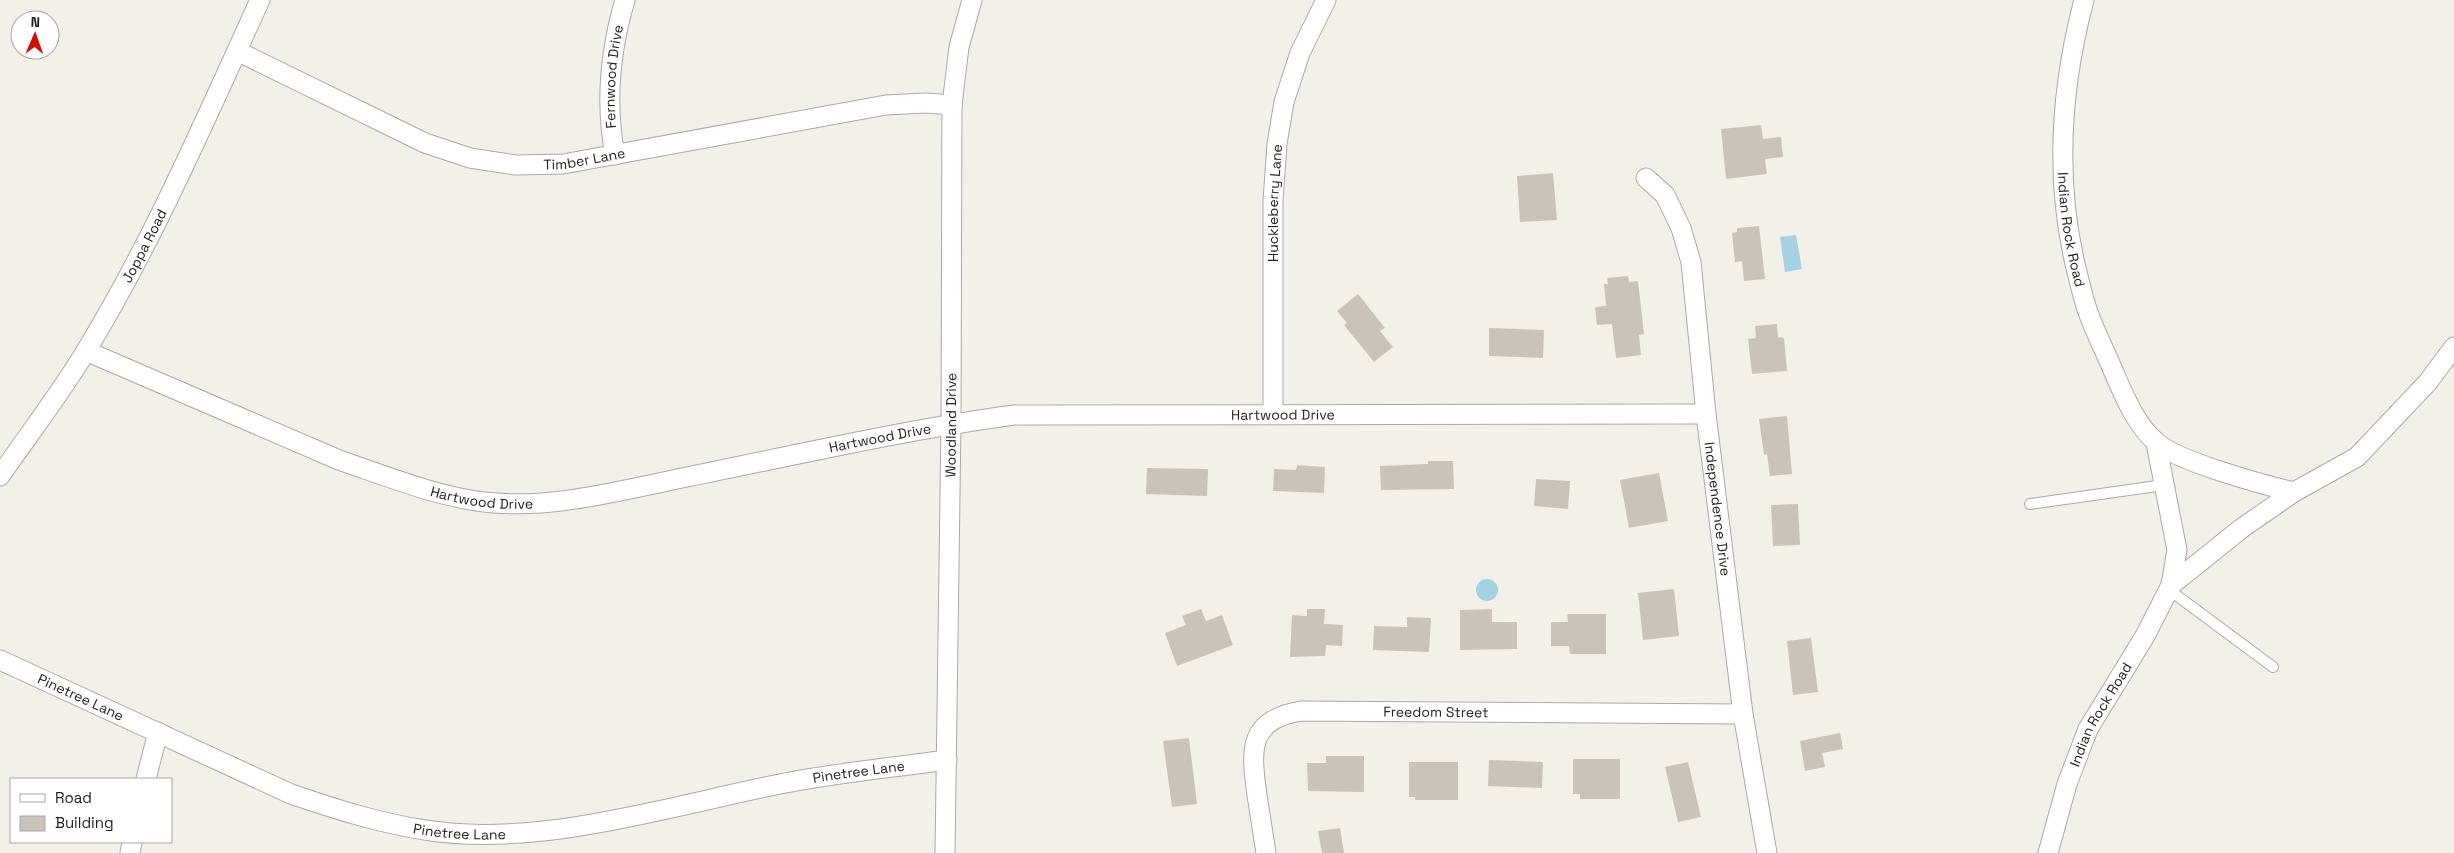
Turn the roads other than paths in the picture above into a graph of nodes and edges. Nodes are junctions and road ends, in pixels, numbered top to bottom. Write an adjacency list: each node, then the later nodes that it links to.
1 (260, 0): 6 (street, Joppa Road)
2 (625, 0): 8 (street, Fernwood Drive)
3 (972, 0): 7 (street, Woodland Drive)
4 (1326, 0): 12 (street, Huckleberry Lane)
5 (2084, 0): 15 (street, Indian Rock Road)
6 (237, 51): 8 (street, Timber Lane); 11 (street, Joppa Road)
7 (952, 105): 8 (street, Timber Lane); 14 (street, Woodland Drive)
8 (615, 155)
9 (1646, 178): 13 (street, Independence Drive)
10 (2454, 347): 18 (street, Indian Rock Road)
11 (86, 351): 14 (street, Hartwood Drive); 16 (street, Joppa Road)
12 (1273, 414): 13 (street, Hartwood Drive); 14 (street, Hartwood Drive)
13 (1706, 414): 23 (street, Independence Drive)
14 (951, 423): 25 (street, Woodland Drive)
15 (2156, 443): 17 (street, Indian Rock Road); 18 (street, Indian Rock Road)
16 (0, 476)
17 (2164, 485): 19 (lane); 20 (street, Indian Rock Road)
18 (2294, 492): 20 (street, Indian Rock Road)
19 (2030, 504)
20 (2169, 587): 22 (lane); 30 (street, Indian Rock Road)
21 (0, 660): 24 (street, Pinetree Lane)
22 (2273, 667)
23 (1743, 714): 28 (street, Freedom Street); 29 (street, Independence Drive)
24 (158, 732): 25 (street, Pinetree Lane); 26 (street)
25 (947, 760): 27 (street, Woodland Drive)
26 (146, 778)
27 (945, 853)
28 (1266, 853)
29 (1767, 853)
30 (2048, 853)

